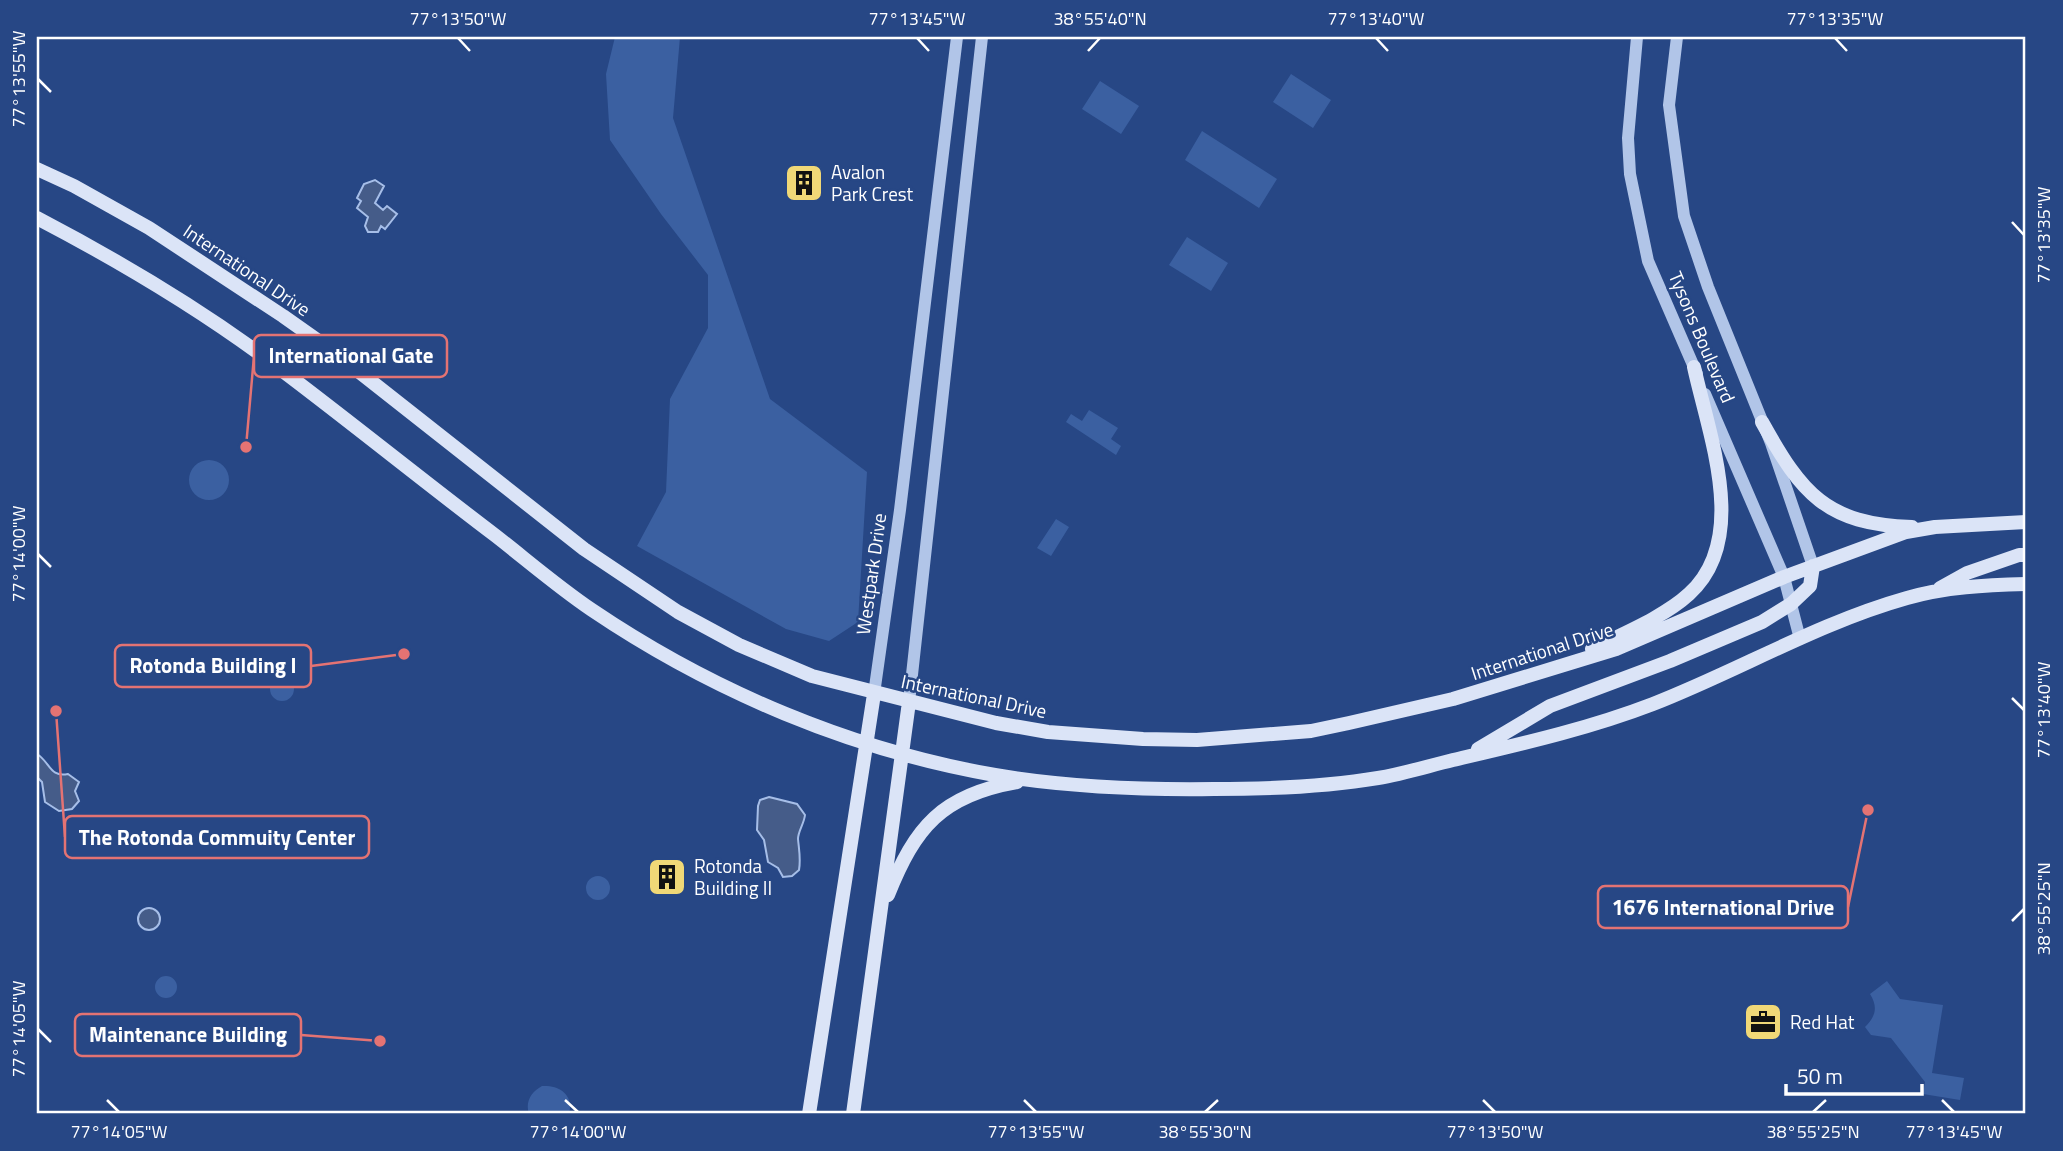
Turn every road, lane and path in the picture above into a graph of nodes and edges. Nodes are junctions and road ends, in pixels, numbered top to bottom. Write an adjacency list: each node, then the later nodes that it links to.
1 (957, 37): 19 (street, Westpark Drive)
2 (982, 37): 20 (street)
3 (1637, 37): 7 (street, Tysons Boulevard)
4 (1677, 37): 8 (street, Tysons Boulevard)
5 (37, 169): 19 (main road, International Drive)
6 (37, 218): 21 (main road)
7 (1694, 367): 13 (street, Tysons Boulevard); 18 (main road)
8 (1762, 422): 10 (main road); 12 (street, Tysons Boulevard)
9 (2026, 522): 10 (main road, International Drive)
10 (1935, 527): 12 (main road, International Drive)
11 (2026, 555): 15 (main road)
12 (1813, 566): 13 (main road, International Drive); 16 (main road)
13 (1784, 577): 16 (street, Tysons Boulevard); 18 (main road, International Drive)
14 (2026, 584): 15 (main road)
15 (1930, 593): 17 (main road)
16 (1791, 604): 17 (street, Tysons Boulevard); 23 (main road)
17 (1800, 639): 23 (main road)
18 (1553, 669): 20 (main road, International Drive)
19 (874, 694): 20 (main road, International Drive); 21 (main road, Westpark Drive)
20 (909, 702): 22 (main road)
21 (865, 743): 22 (main road); 26 (main road, Westpark Drive)
22 (901, 753): 24 (main road); 25 (main road)
23 (1465, 757): 24 (main road)
24 (1030, 780): 25 (main road)
25 (880, 916): 27 (main road)
26 (809, 1114)
27 (853, 1114)

